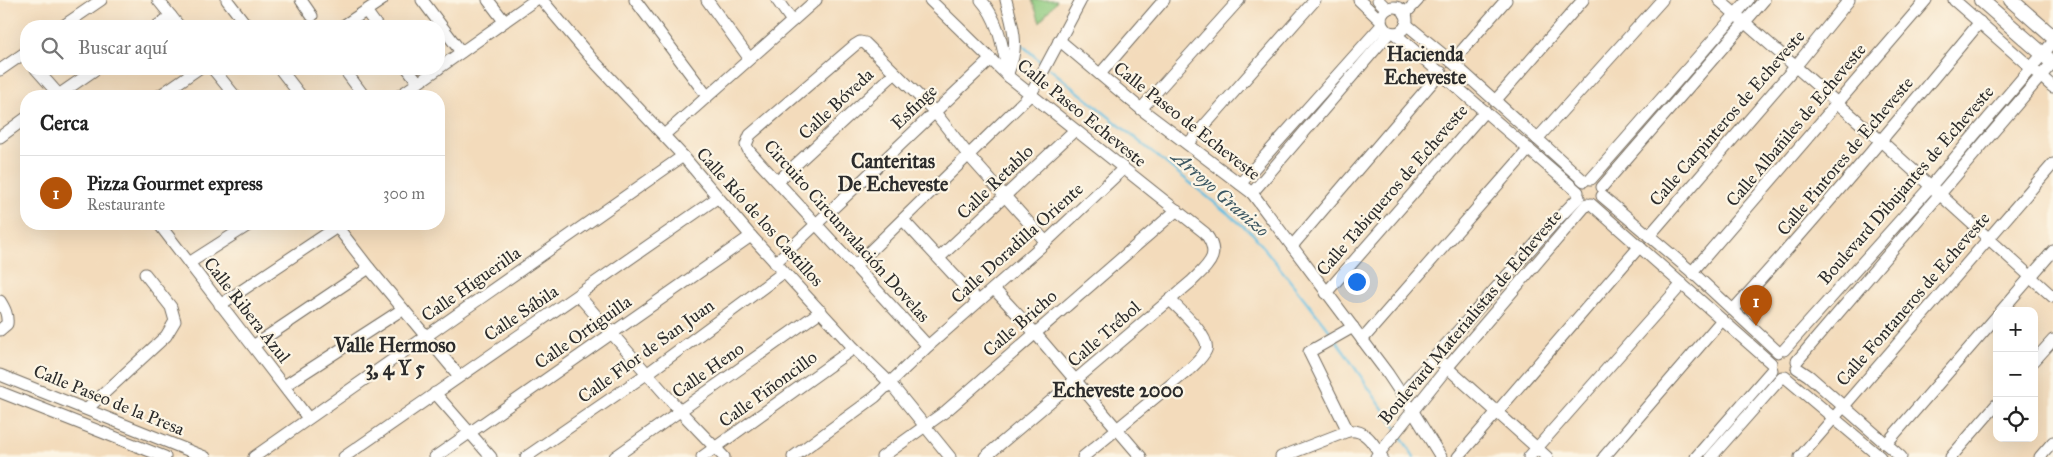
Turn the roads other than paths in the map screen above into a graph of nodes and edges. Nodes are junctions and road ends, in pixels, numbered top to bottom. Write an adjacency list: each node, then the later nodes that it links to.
1 (102, 0): 38 (street)
2 (158, 0): 36 (street)
3 (227, 0): 41 (street)
4 (382, 0): 34 (street)
5 (422, 0): 44 (street)
6 (488, 0): 46 (street)
7 (535, 0): 46 (street)
8 (542, 0): 94 (street, Calle Río de los Castillos)
9 (635, 0): 86 (street)
10 (707, 0): 55 (street)
11 (777, 0): 45 (street)
12 (816, 0): 45 (street)
13 (930, 0): 56 (street, Calle Paseo Echeveste)
14 (981, 0): 74 (street)
15 (1006, 0): 74 (street)
16 (1081, 0): 51 (street)
17 (1164, 0): 65 (street)
18 (1238, 0): 89 (street)
19 (1314, 0): 98 (street)
20 (1359, 0): 48 (street)
21 (1378, 0): 35 (street)
22 (1418, 0): 35 (street)
23 (1506, 0): 58 (street)
24 (1583, 0): 87 (street)
25 (1662, 0): 96 (street)
26 (1719, 0): 37 (street)
27 (1748, 0): 37 (street)
28 (1764, 0): 37 (street)
29 (1849, 0): 60 (street, Calle Carpinteros de Echeveste)
30 (1926, 0): 88 (street, Calle Albañiles de Echeveste)
31 (1954, 0): 47 (street)
32 (1981, 0): 57 (main road)
33 (2011, 0): 50 (main road)
34 (366, 11): 42 (street); 43 (street)
35 (1400, 11): 48 (street); 48 (street); 58 (street)
36 (171, 16): 39 (street); 40 (street)
37 (1740, 18): 60 (street); 104 (street); 108 (street)
38 (72, 20)
39 (165, 20)
40 (174, 20)
41 (242, 20)
42 (352, 20)
43 (373, 20)
44 (437, 20)
45 (792, 21): 55 (street)
46 (504, 22): 53 (street)
47 (1980, 22): 61 (street); 97 (street, Calle Pintores de Echeveste)
48 (1387, 28): 63 (street); 106 (street); 109 (street)
49 (445, 31): 53 (street)
50 (2053, 38)
51 (1059, 40): 65 (street, Calle Paseo de Echeveste); 85 (street)
52 (2053, 42): 57 (street, Boulevard Dibujantes de Echeveste)
53 (461, 52): 59 (street)
54 (20, 58): 62 (street)
55 (749, 58): 86 (street)
56 (991, 59): 74 (street, Calle Paseo Echeveste); 91 (street, Esfinge)
57 (2050, 61): 61 (street, Boulevard Dibujantes de Echeveste); 75 (street, Boulevard Dibujantes de Echeveste)
58 (1452, 62): 87 (street)
59 (445, 63)
60 (1795, 67): 88 (street); 122 (street, Calle Carpinteros de Echeveste)
61 (2031, 68): 75 (street); 107 (street, Boulevard Dibujantes de Echeveste)
62 (0, 70)
63 (1441, 72): 90 (street); 125 (street)
64 (895, 74): 91 (street, Circuito Circunvalación Dovelas); 105 (street, Calle Bóveda); 105 (street, Circuito Circunvalación Dovelas)
65 (1100, 74): 89 (street, Calle Paseo de Echeveste)
66 (41, 75): 78 (street)
67 (88, 75): 79 (street)
68 (189, 75): 80 (street)
69 (218, 75): 81 (street)
70 (285, 75): 82 (street)
71 (348, 75): 83 (street)
72 (413, 75): 76 (street)
73 (428, 75): 76 (street)
74 (1009, 75): 85 (street, Calle Paseo Echeveste)
75 (2041, 76): 77 (street); 110 (street, Boulevard Dibujantes de Echeveste)
76 (418, 82): 84 (street)
77 (2053, 86)
78 (54, 90)
79 (67, 90)
80 (168, 90)
81 (229, 90)
82 (297, 90)
83 (360, 90)
84 (407, 90)
85 (1031, 94): 93 (street, Calle Paseo Echeveste); 101 (street)
86 (707, 96): 94 (street)
87 (1495, 101): 96 (street)
88 (1837, 103): 97 (street); 135 (street, Calle Albañiles de Echeveste)
89 (1141, 109): 98 (street, Calle Paseo de Echeveste)
90 (1485, 110): 99 (street); 140 (street, Calle Tabiqueros de Echeveste)
91 (934, 111): 101 (street, Circuito Circunvalación Dovelas); 116 (street, Esfinge)
92 (20, 122): 95 (street)
93 (1074, 130): 103 (street, Calle Paseo Echeveste); 111 (street, Calle Retablo)
94 (664, 135): 100 (street, Calle Río de los Castillos)
95 (0, 136)
96 (1537, 139): 104 (street)
97 (1882, 142): 107 (street); 149 (street, Calle Pintores de Echeveste)
98 (1188, 144): 106 (street, Calle Paseo de Echeveste)
99 (1529, 150): 113 (street); 158 (street)
100 (683, 156): 112 (street, Calle Río de los Castillos); 157 (street, Calle Higuerilla)
101 (969, 156): 111 (street, Circuito Circunvalación Dovelas); 115 (street)
102 (2053, 164): 123 (street, Calle Fontaneros de Echeveste)
103 (1123, 169): 114 (street, Calle Paseo Echeveste); 124 (street, Calle Doradilla Oriente)
104 (1588, 180): 108 (street); 113 (street)
105 (778, 181): 116 (street, Circuito Circunvalación Dovelas)
106 (1240, 184): 109 (street, Calle Paseo de Echeveste)
107 (1931, 186): 110 (street); 163 (street, Boulevard Dibujantes de Echeveste)
108 (1602, 191): 113 (street); 122 (street)
109 (1252, 193): 125 (street, Calle Paseo de Echeveste)
110 (1941, 194): 123 (street); 166 (street, Boulevard Dibujantes de Echeveste)
111 (1005, 196): 124 (street, Circuito Circunvalación Dovelas); 129 (street, Calle Retablo)
112 (717, 198): 121 (street, Calle Río de los Castillos); 141 (street, Calle Sábila)
113 (1584, 199): 126 (street); 164 (street, Boulevard Materialistas de Echeveste); 167 (street, Boulevard Materialistas de Echeveste)
114 (1177, 210): 127 (street, Calle Paseo Echeveste); 156 (street, Calle Bricho)
115 (903, 220): 129 (street); 132 (street)
116 (816, 224): 131 (street, Esfinge); 132 (street, Circuito Circunvalación Dovelas)
117 (164, 230): 130 (street, Calle Ribera Azul)
118 (241, 230): 130 (street)
119 (329, 230): 146 (street)
120 (340, 230): 133 (street)
121 (751, 236): 131 (street, Calle Río de los Castillos); 155 (street, Calle Ortiguilla)
122 (1649, 236): 135 (street)
123 (1989, 238): 137 (street); 178 (street, Calle Fontaneros de Echeveste)
124 (1046, 242): 139 (street, Calle Doradilla Oriente)
125 (1292, 246): 140 (street, Calle Paseo de Echeveste)
126 (1640, 246): 138 (street); 183 (street)
127 (1214, 250): 143 (street, Calle Trébol)
128 (2053, 251): 137 (street)
129 (939, 258): 145 (street)
130 (189, 263): 146 (street, Calle Ribera Azul)
131 (776, 263): 134 (street, Calle Río de los Castillos)
132 (855, 266): 161 (street, Circuito Circunvalación Dovelas)
133 (369, 268): 148 (street); 160 (street)
134 (784, 272): 150 (street, Calle Río de los Castillos); 169 (street, Calle Flor de San Juan)
135 (1692, 272): 149 (street)
136 (145, 274): 179 (street)
137 (2031, 276): 142 (street); 147 (street)
138 (1682, 284): 151 (street); 196 (street)
139 (994, 289): 145 (street, Calle Doradilla Oriente); 156 (street)
140 (1326, 293): 154 (street, Calle Paseo de Echeveste)
141 (578, 295): 155 (street); 171 (street, Calle Sábila)
142 (2053, 297)
143 (1170, 300): 172 (street, Calle Trébol); 189 (street)
144 (0, 301): 153 (street)
145 (978, 301): 161 (street, Calle Doradilla Oriente)
146 (220, 305): 160 (street, Calle Ribera Azul)
147 (2004, 307)
148 (403, 309): 157 (street); 174 (street)
149 (1733, 310): 163 (street)
150 (820, 312): 162 (street, Calle Río de los Castillos); 182 (street, Calle Heno)
151 (1722, 320): 168 (street); 218 (street)
152 (1993, 321): 193 (street)
153 (3, 327)
154 (1353, 328): 158 (street, Calle Paseo de Echeveste); 190 (street)
155 (612, 332): 169 (street); 191 (street, Calle Ortiguilla)
156 (1034, 333): 172 (street); 187 (street, Calle Bricho)
157 (426, 338): 171 (street); 185 (street, Calle Higuerilla)
158 (1362, 340): 177 (street, Calle Paseo de Echeveste)
159 (2053, 340): 165 (street)
160 (253, 346): 174 (street, Calle Ribera Azul)
161 (928, 346): 173 (street, Calle Doradilla Oriente)
162 (854, 348): 173 (street, Calle Río de los Castillos); 195 (street, Calle Piñoncillo)
163 (1781, 351): 166 (street); 168 (street)
164 (1435, 357): 167 (street); 177 (street, Boulevard Materialistas de Echeveste)
165 (2038, 357)
166 (1797, 365): 168 (street); 178 (street)
167 (1447, 368): 181 (street, Boulevard Materialistas de Echeveste); 183 (street)
168 (1778, 371): 184 (street); 219 (street); 220 (street)
169 (648, 373): 182 (street); 204 (street, Calle Flor de San Juan)
170 (0, 375): 179 (street, Calle Paseo de la Presa)
171 (459, 376): 176 (street, Calle Sábila)
172 (1075, 381): 189 (street); 211 (street, Calle Trébol)
173 (890, 383): 187 (street, Calle Río de los Castillos); 208 (street, Calle Doradilla Oriente)
174 (284, 386): 185 (street, Calle Ribera Azul)
175 (0, 392): 186 (street, Calle Paseo de la Presa)
176 (435, 393): 191 (street); 201 (street, Calle Sábila)
177 (1402, 394): 181 (street, Calle Paseo de Echeveste)
178 (1844, 407): 184 (street, Calle Fontaneros de Echeveste); 193 (street)
179 (87, 408): 188 (street, Calle Paseo de la Presa)
180 (1993, 409): 224 (street)
181 (1412, 410): 197 (street, Boulevard Materialistas de Echeveste); 215 (street, Calle Paseo de Echeveste)
182 (680, 411): 195 (street); 205 (street, Calle Heno)
183 (1496, 412): 196 (street); 216 (street)
184 (1834, 417): 221 (street, Calle Fontaneros de Echeveste); 222 (street)
185 (308, 418): 200 (street, Calle Higuerilla)
186 (82, 424): 188 (street); 194 (street, Calle Paseo de la Presa)
187 (926, 425): 209 (street, Calle Bricho); 210 (street, Calle Río de los Castillos)
188 (131, 427): 198 (street, Calle Paseo de la Presa)
189 (1117, 430): 212 (street); 213 (street)
190 (1354, 431): 197 (street); 214 (street)
191 (469, 433): 202 (street, Calle Ortiguilla); 203 (street)
192 (2053, 442): 225 (street)
193 (1886, 444): 223 (street)
194 (139, 446): 198 (street); 199 (street, Calle Paseo de la Presa)
195 (716, 448): 206 (street, Calle Piñoncillo); 207 (street)
196 (1533, 453): 217 (street)
197 (1380, 454)
198 (200, 455)
199 (165, 457)
200 (254, 457)
201 (344, 457)
202 (435, 457)
203 (492, 457)
204 (526, 457)
205 (615, 457)
206 (702, 457)
207 (724, 457)
208 (792, 457)
209 (882, 457)
210 (950, 457)
211 (984, 457)
212 (1083, 457)
213 (1141, 457)
214 (1281, 457)
215 (1441, 457)
216 (1458, 457)
217 (1547, 457)
218 (1604, 457)
219 (1696, 457)
220 (1711, 457)
221 (1800, 457)
222 (1880, 457)
223 (1901, 457)
224 (1951, 457)
225 (2040, 457)

